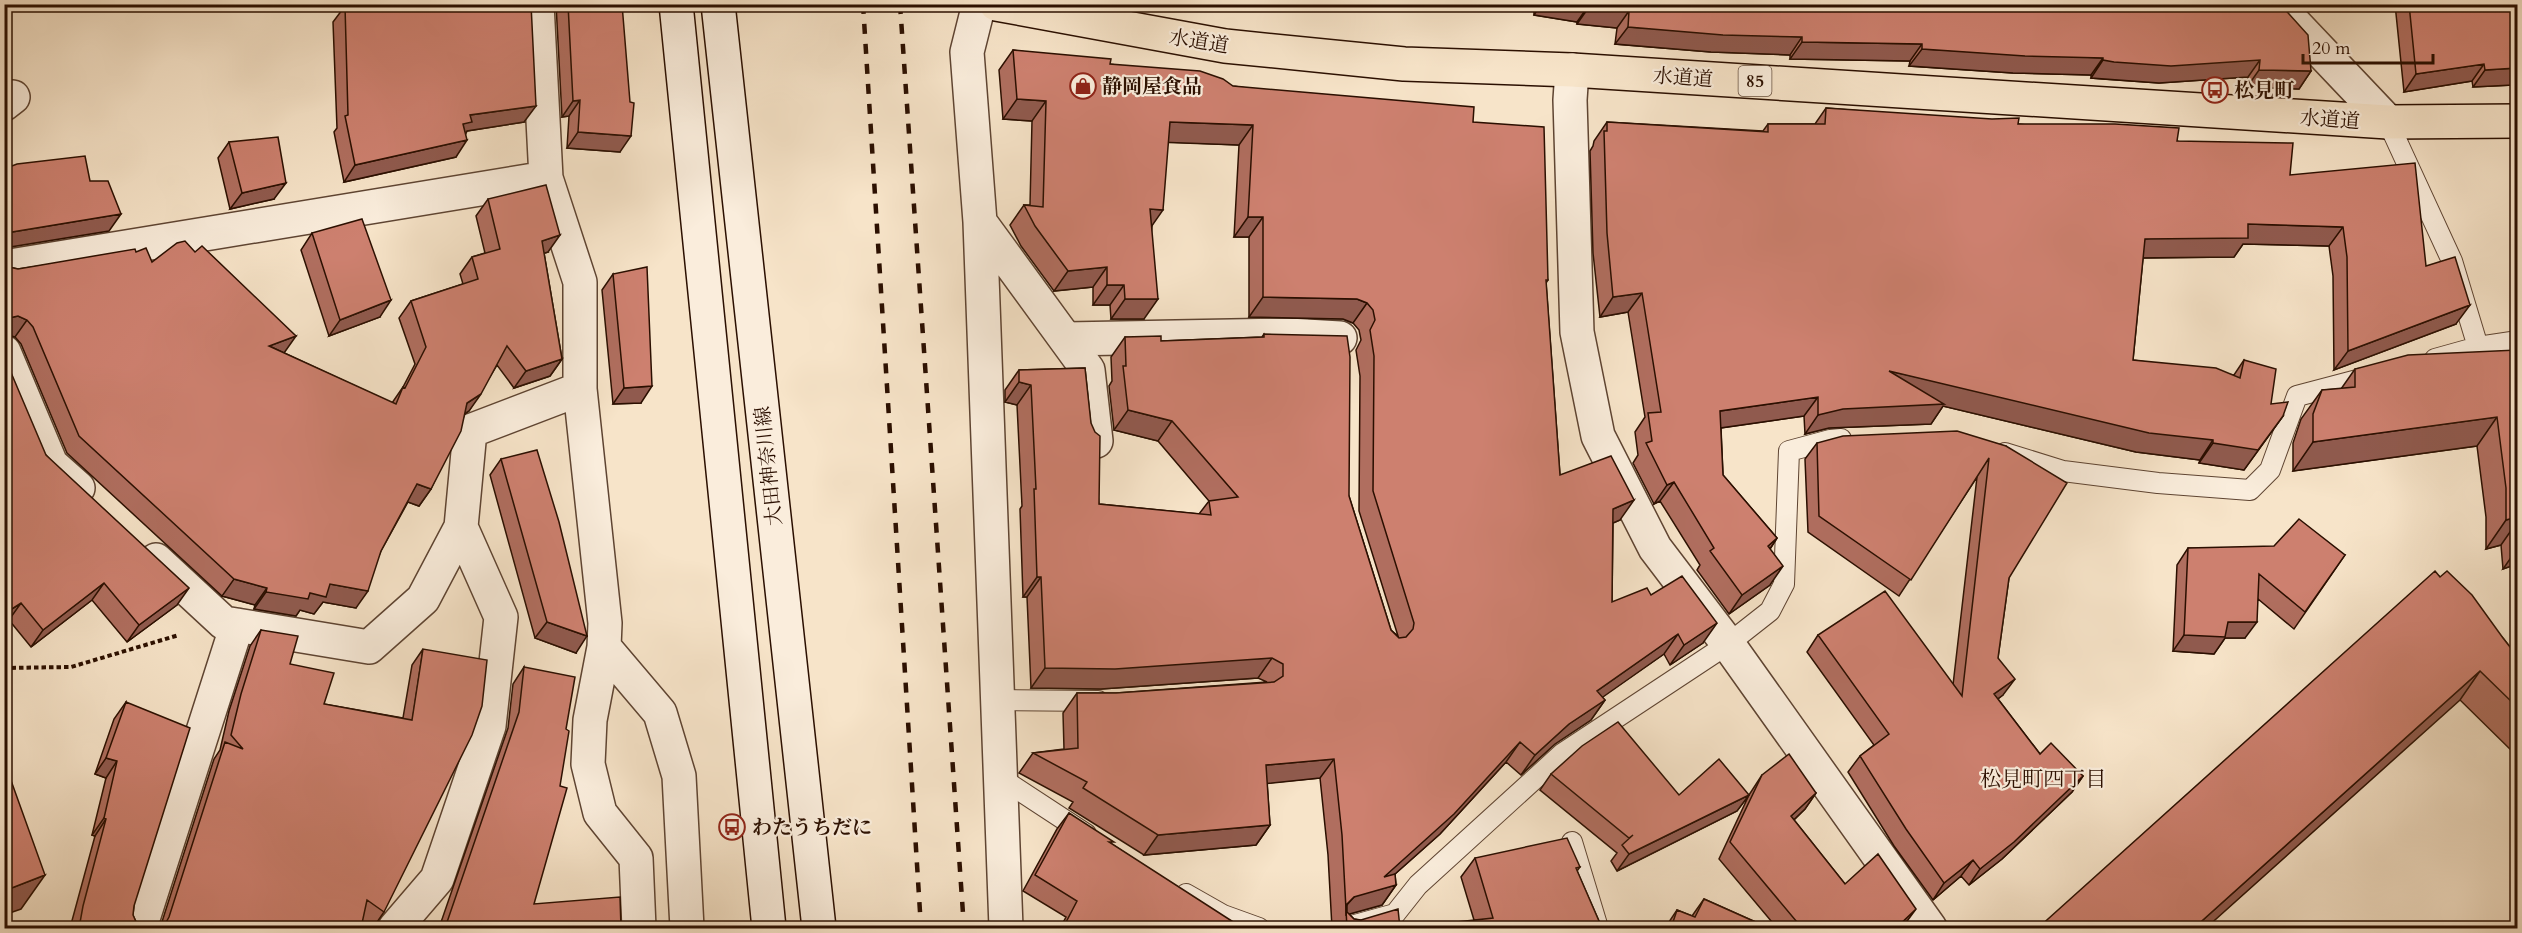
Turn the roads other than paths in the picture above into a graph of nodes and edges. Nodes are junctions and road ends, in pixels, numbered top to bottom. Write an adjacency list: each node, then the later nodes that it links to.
1 (537, 4): 10 (street)
2 (676, 4): 41 (street)
3 (718, 4): 42 (street, 大田神奈川線)
4 (979, 4): 11 (street)
5 (996, 4): 7 (main road, 水道道 / 85)
6 (2276, 4): 8 (street)
7 (1572, 70): 8 (main road, 水道道 / 85); 28 (street)
8 (2388, 122): 9 (main road, 水道道 / 85); 16 (lane)
9 (2517, 122)
10 (546, 178): 12 (street); 20 (street)
11 (980, 222): 13 (street); 30 (street)
12 (4, 267)
13 (1066, 339): 15 (street); 22 (street)
14 (2517, 341): 16 (lane)
15 (1343, 348)
16 (2478, 348): 18 (lane)
17 (4, 352): 24 (street)
18 (2422, 363)
19 (2388, 372): 23 (lane)
20 (580, 388): 25 (street); 29 (street)
21 (1865, 438): 28 (lane)
22 (1096, 441)
23 (1989, 448)
24 (103, 512)
25 (460, 527): 27 (street); 38 (street)
26 (138, 543): 27 (street)
27 (230, 624): 37 (street)
28 (1728, 644): 45 (lane); 47 (street)
29 (604, 647): 39 (street); 40 (street)
30 (996, 700): 31 (lane); 32 (street)
31 (1113, 700)
32 (999, 777): 33 (lane); 43 (street)
33 (1098, 841)
34 (1572, 842): 46 (lane)
35 (1166, 881): 36 (lane)
36 (1240, 925): 44 (lane)
37 (141, 928)
38 (395, 928)
39 (639, 928)
40 (687, 928)
41 (769, 928)
42 (819, 928)
43 (1005, 928)
44 (1259, 928)
45 (1344, 928)
46 (1598, 928)
47 (1930, 928)

